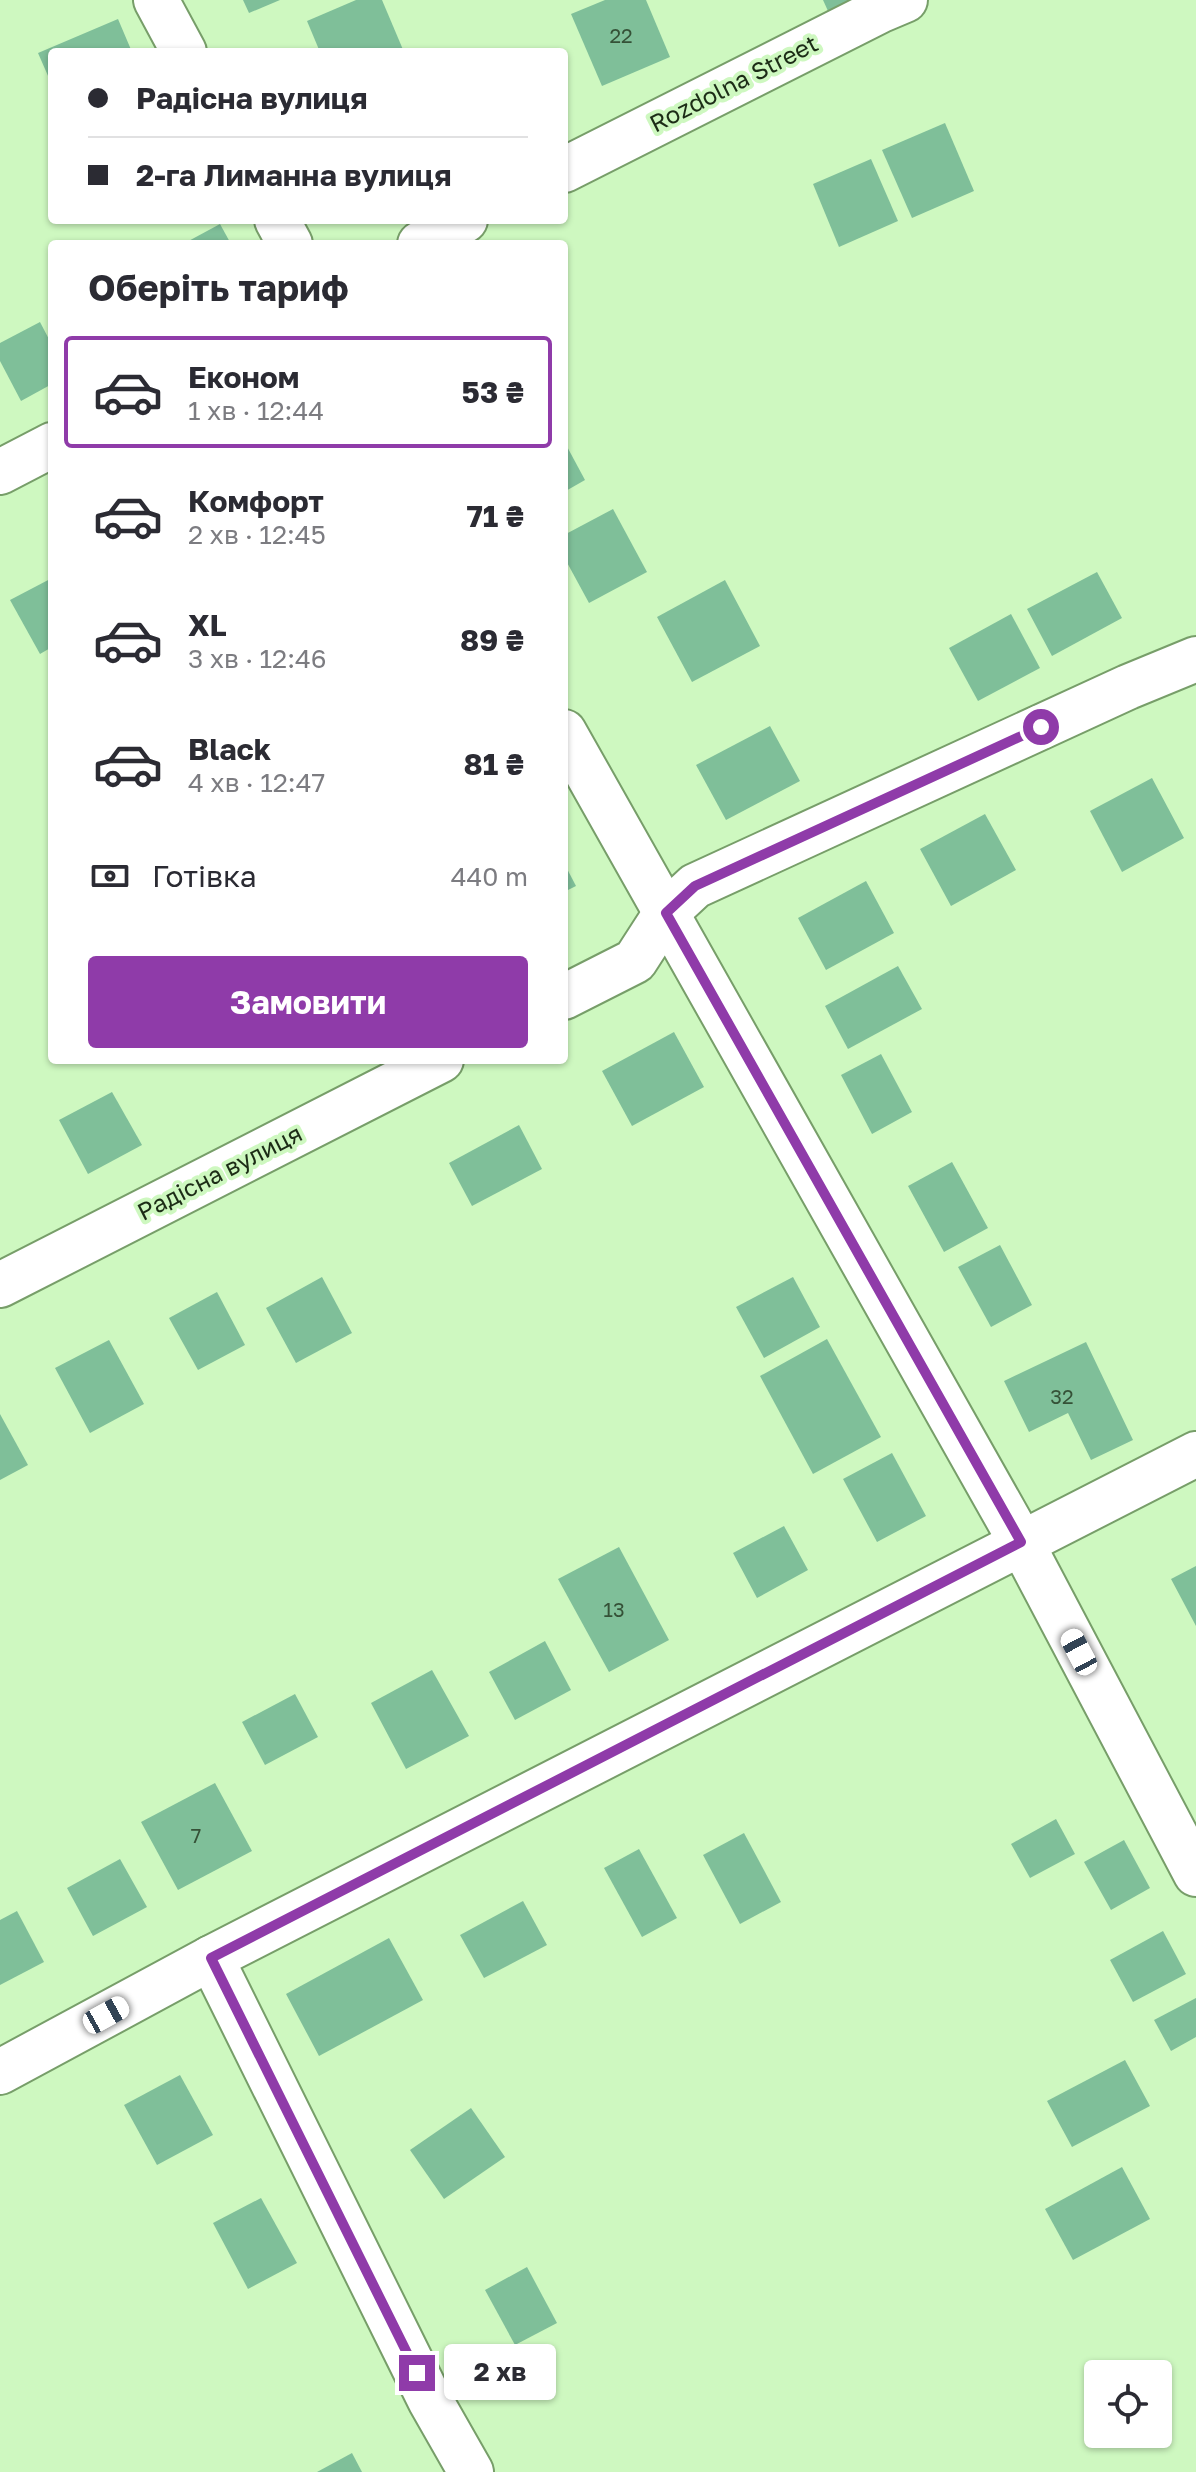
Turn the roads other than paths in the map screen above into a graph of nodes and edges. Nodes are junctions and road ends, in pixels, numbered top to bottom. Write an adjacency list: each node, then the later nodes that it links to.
1 (156, 0): 3 (street)
2 (905, 0): 4 (street, Rozdolna Street)
3 (182, 48)
4 (568, 168)
5 (458, 224): 6 (street)
6 (428, 240)
7 (48, 447): 8 (street)
8 (0, 472)
9 (1196, 659): 11 (street)
10 (568, 739): 11 (street)
11 (666, 913): 12 (street); 16 (street)
12 (568, 995)
13 (433, 1064): 14 (street, Радісна вулиця)
14 (0, 1285)
15 (1196, 1454): 16 (street)
16 (1021, 1542): 17 (street); 18 (street)
17 (1196, 1874)
18 (211, 1958): 19 (street); 20 (street)
19 (0, 2072)
20 (471, 2472)

